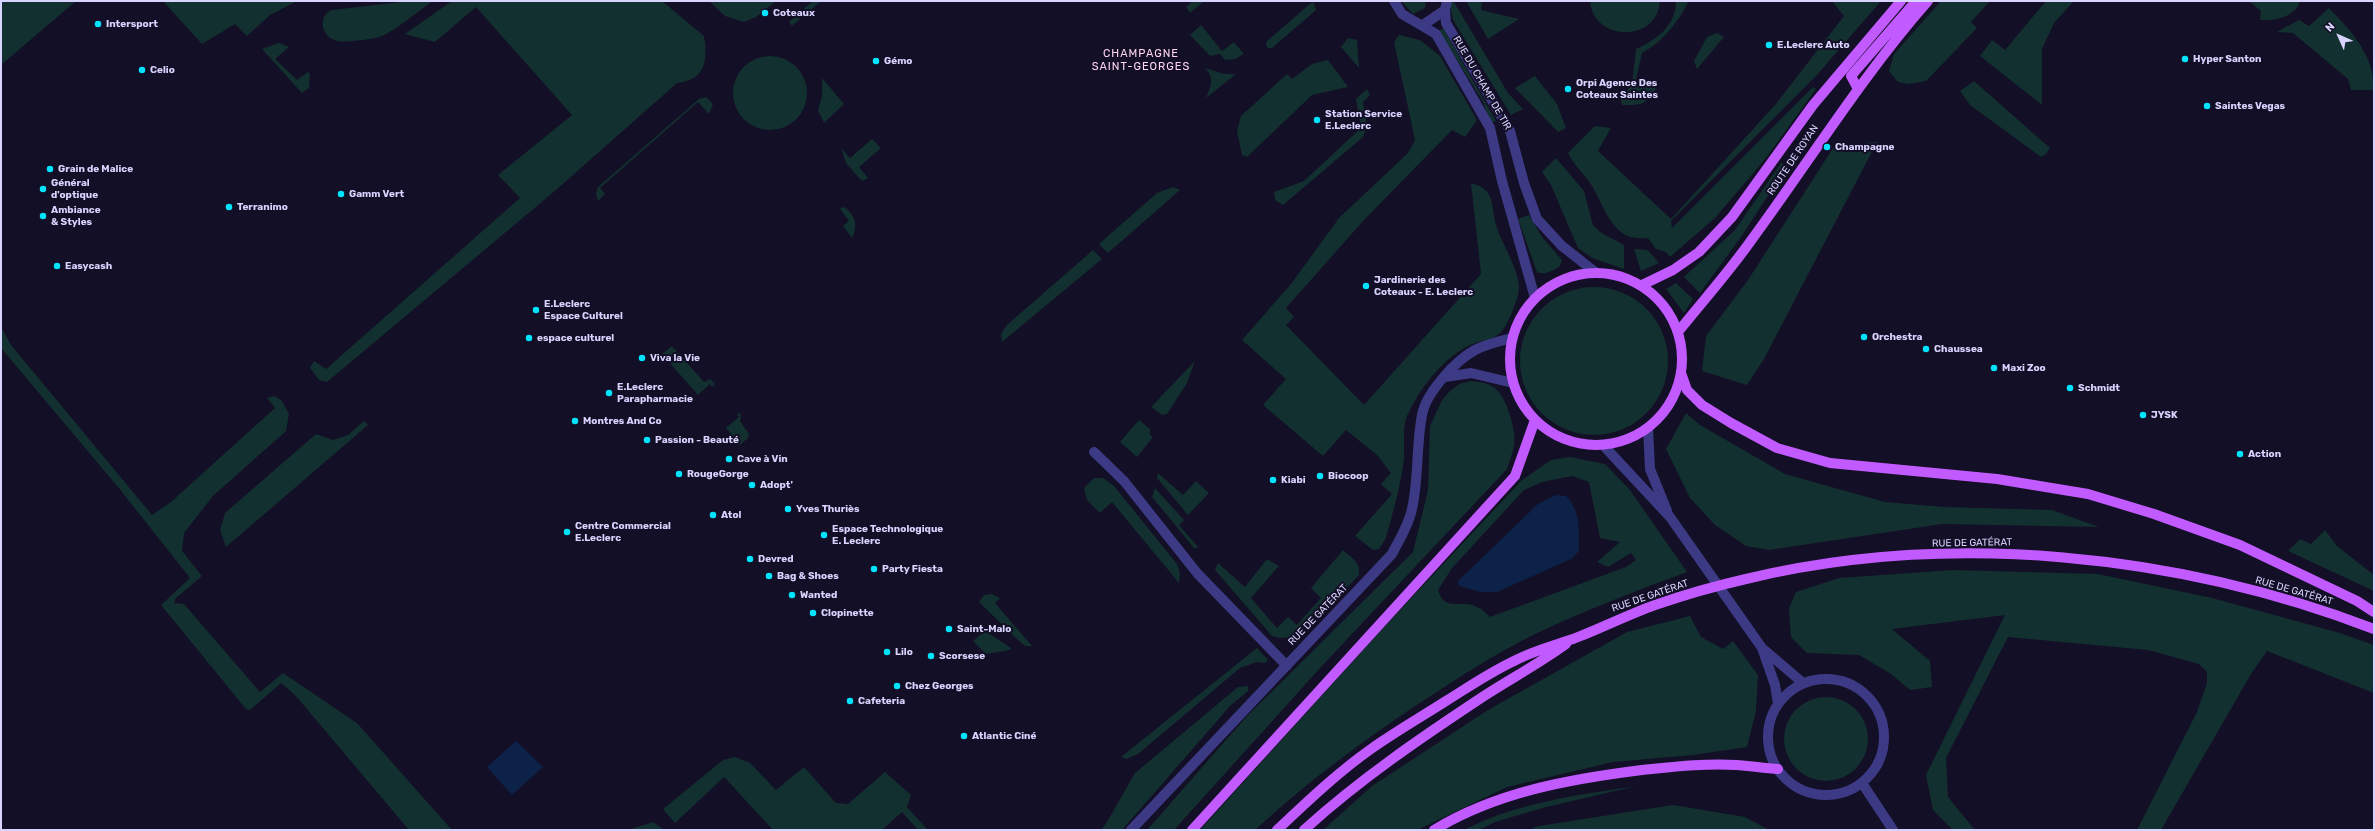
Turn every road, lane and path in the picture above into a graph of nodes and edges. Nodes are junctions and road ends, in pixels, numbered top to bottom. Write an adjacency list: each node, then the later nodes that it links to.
1 (1394, 1): 6 (street, RUE DU CHAMP DE TIR)
2 (1902, 1): 9 (main road, ROUTE DE ROYAN)
3 (1916, 1): 7 (main road)
4 (1928, 1): 7 (main road, ROUTE DE ROYAN)
5 (1446, 5): 6 (street); 8 (street, RUE DU CHAMP DE TIR)
6 (1422, 25): 10 (street, RUE DU CHAMP DE TIR)
7 (1858, 89): 11 (main road, ROUTE DE ROYAN)
8 (1596, 272): 9 (main road); 10 (main road)
9 (1642, 285): 11 (main road)
10 (1535, 298): 12 (main road)
11 (1678, 332): 13 (main road)
12 (1512, 338): 14 (street, RUE DE GATÉRAT); 15 (main road)
13 (1681, 373): 17 (main road); 21 (main road)
14 (1445, 378): 15 (street); 25 (street, RUE DE GATÉRAT)
15 (1513, 382): 16 (main road)
16 (1535, 420): 18 (main road); 31 (main road)
17 (1648, 428): 18 (main road); 20 (street)
18 (1603, 445): 20 (street)
19 (1094, 452): 25 (street)
20 (1670, 517): 24 (street)
21 (2374, 612)
22 (2374, 629): 23 (main road, RUE DE GATÉRAT)
23 (1573, 639): 32 (main road, RUE DE GATÉRAT); 33 (main road, RUE DE GATÉRAT)
24 (1762, 648): 26 (street); 27 (street)
25 (1287, 666): 30 (street, RUE DE GATÉRAT)
26 (1803, 683): 27 (street); 29 (street)
27 (1778, 704): 28 (street)
28 (1778, 769): 29 (street); 34 (main road)
29 (1862, 783): 35 (street)
30 (1131, 830)
31 (1192, 830)
32 (1277, 830)
33 (1304, 830)
34 (1434, 830)
35 (1893, 830)

